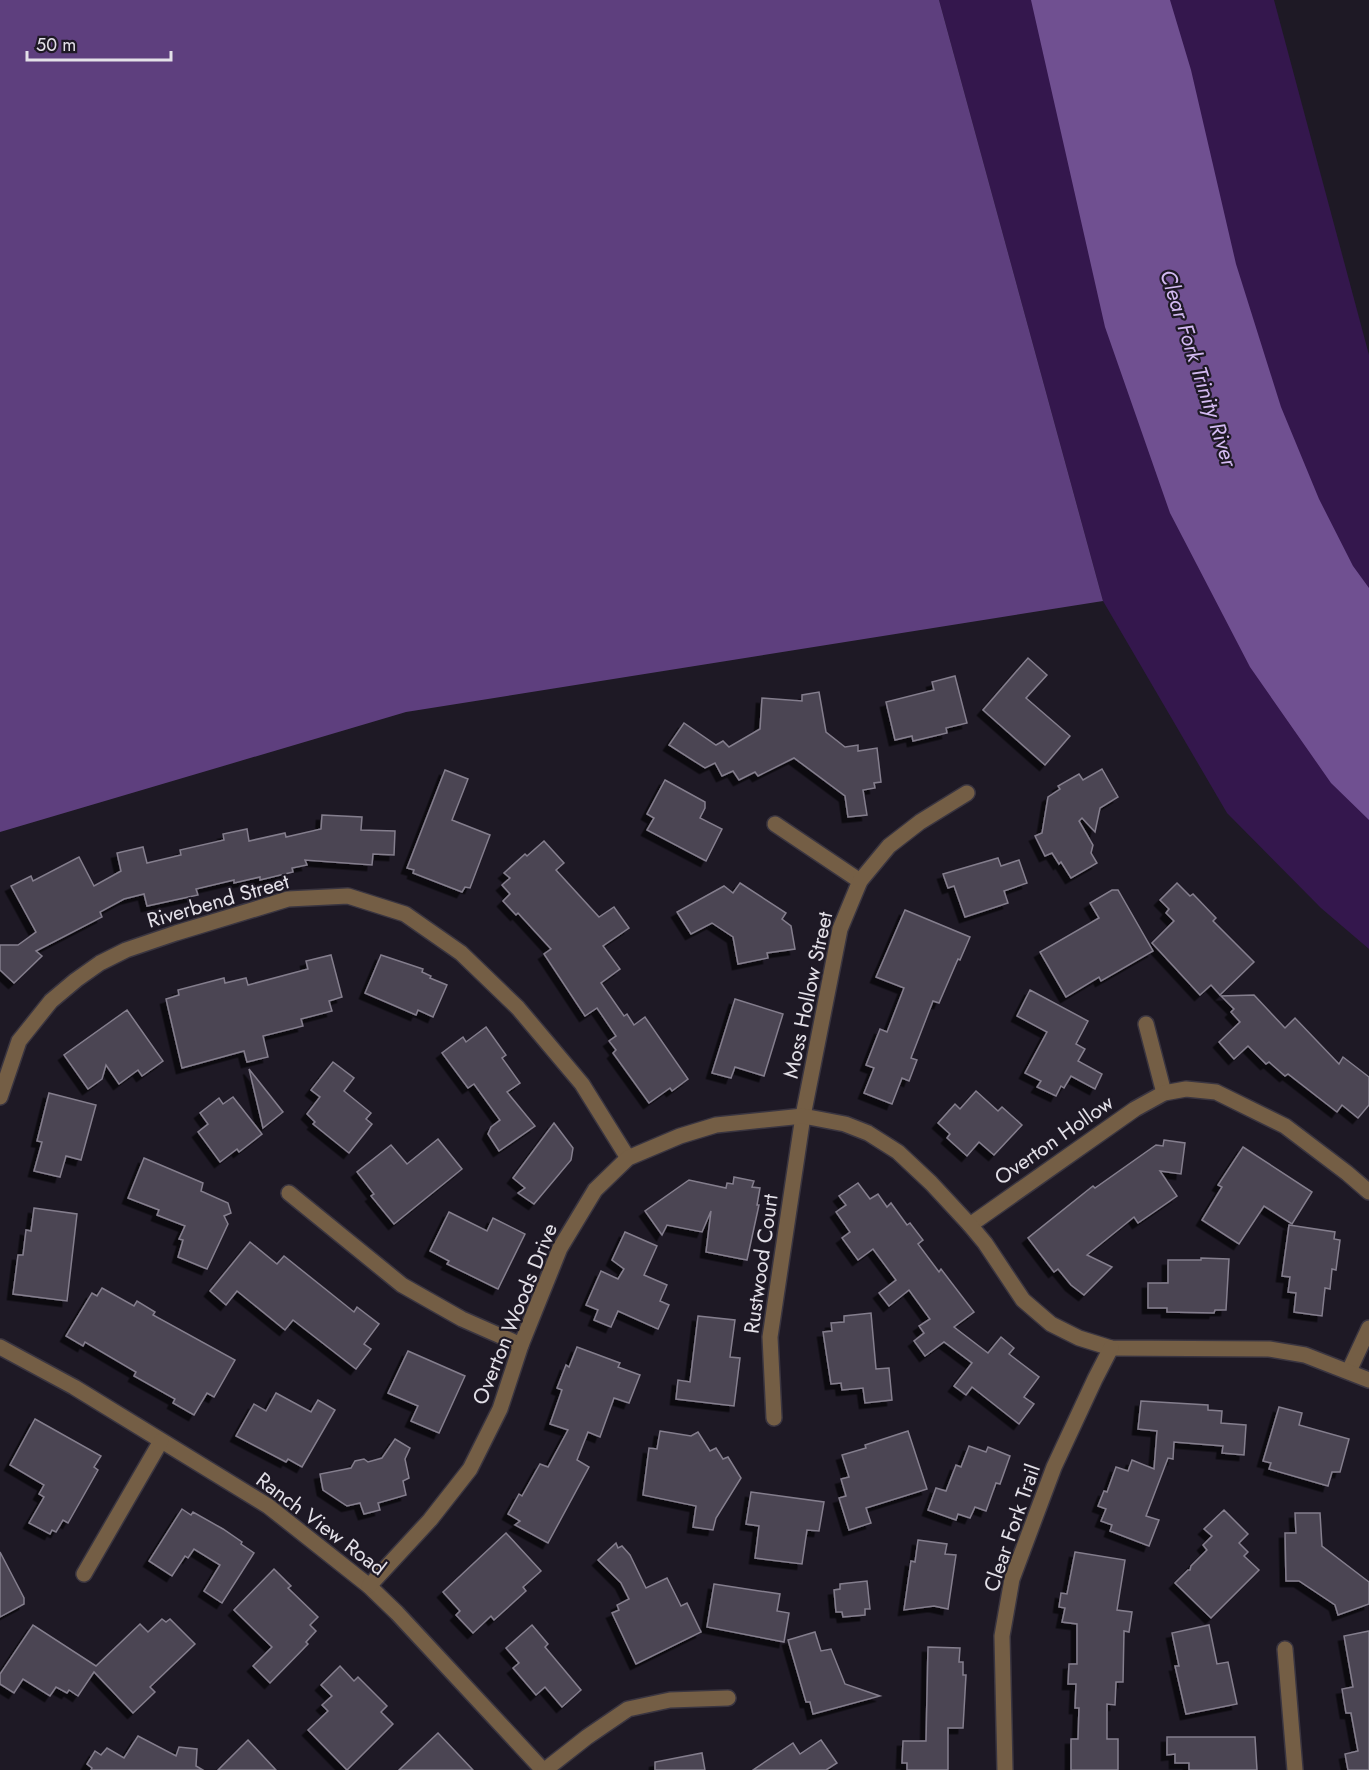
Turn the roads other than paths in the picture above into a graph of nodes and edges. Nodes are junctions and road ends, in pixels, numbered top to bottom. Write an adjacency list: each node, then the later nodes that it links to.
1 (967, 794): 3 (street, Moss Hollow Street)
2 (775, 824): 3 (street)
3 (860, 881): 7 (street, Moss Hollow Street)
4 (1146, 1024): 6 (street)
5 (0, 1092): 8 (street, Riverbend Street)
6 (1164, 1093): 10 (street, Overton Hollow); 11 (street, Overton Hollow)
7 (803, 1116): 8 (street, Overton Woods Drive); 11 (street, Overton Woods Drive); 18 (street, Rustwood Court)
8 (628, 1158): 13 (street, Overton Woods Drive)
9 (289, 1192): 13 (street)
10 (1369, 1192)
11 (970, 1225): 15 (street, Overton Woods Drive)
12 (1369, 1328): 16 (street)
13 (521, 1345): 21 (street, Overton Woods Drive)
14 (0, 1347): 19 (street, Ranch View Road)
15 (1111, 1348): 16 (street, Overton Woods Drive); 25 (street, Clear Fork Trail)
16 (1349, 1371): 17 (street, Overton Woods Drive)
17 (1369, 1380)
18 (774, 1418)
19 (161, 1441): 20 (street); 21 (street, Ranch View Road)
20 (84, 1574)
21 (369, 1586): 24 (street, Ranch View Road)
22 (1285, 1649): 26 (street)
23 (729, 1698): 24 (street)
24 (544, 1770)
25 (1005, 1770)
26 (1295, 1770)

